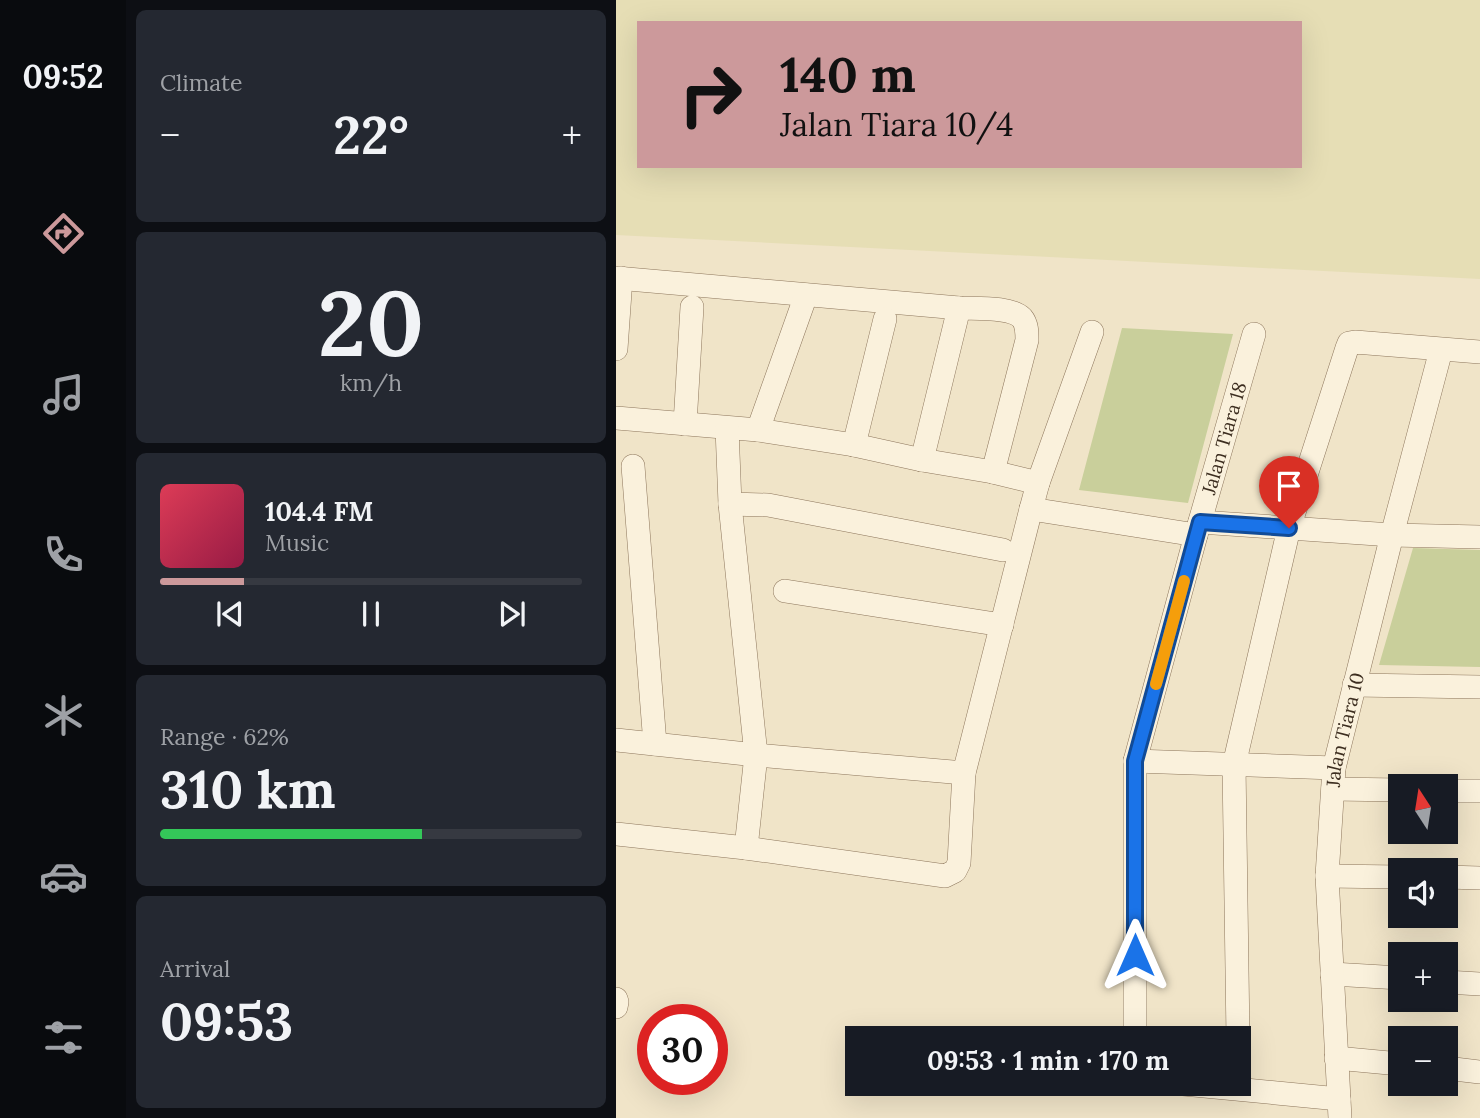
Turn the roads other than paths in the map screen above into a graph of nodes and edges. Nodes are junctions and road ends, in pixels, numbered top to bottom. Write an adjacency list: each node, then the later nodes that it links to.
1 (619, 278): 2 (street); 8 (street)
2 (806, 295): 4 (street); 14 (street)
3 (692, 307): 12 (street)
4 (959, 308): 16 (street); 18 (street)
5 (885, 319): 15 (street)
6 (1092, 332): 19 (street)
7 (1254, 334): 22 (street, Jalan Tiara 18)
8 (616, 349)
9 (1441, 350): 10 (street); 23 (street); 24 (street, Jalan Tiara 10)
10 (1480, 352)
11 (616, 418): 12 (street)
12 (685, 424): 13 (street)
13 (727, 428): 14 (street); 20 (street)
14 (758, 430): 15 (street)
15 (854, 445): 16 (street)
16 (922, 460): 18 (street)
17 (633, 466): 32 (street)
18 (993, 472): 19 (street)
19 (1038, 483): 21 (street)
20 (730, 504): 26 (street); 33 (street)
21 (1031, 509): 22 (street); 28 (street)
22 (1198, 528): 23 (street); 34 (street, Jalan Tiara 18)
23 (1289, 528): 24 (street); 35 (street)
24 (1392, 535): 25 (street); 29 (street, Jalan Tiara 10)
25 (1480, 537)
26 (1003, 550)
27 (785, 591): 28 (street)
28 (1002, 625): 36 (street)
29 (1354, 685): 30 (street); 37 (street, Jalan Tiara 10)
30 (1480, 687)
31 (616, 740): 32 (street)
32 (655, 744): 33 (street)
33 (756, 755): 36 (street); 42 (street)
34 (1135, 761): 35 (street); 51 (street, Jalan Tiara 18)
35 (1234, 765): 37 (street); 52 (street)
36 (964, 773): 42 (street)
37 (1334, 779): 38 (street); 43 (street, Jalan Tiara 10)
38 (1388, 788)
39 (1458, 791): 40 (street)
40 (1480, 792)
41 (616, 834): 42 (street)
42 (746, 848)
43 (1327, 876): 44 (street); 47 (street, Jalan Tiara 10)
44 (1388, 877)
45 (1458, 877): 46 (street)
46 (1480, 878)
47 (1332, 974): 48 (street); 53 (street, Jalan Tiara 10)
48 (1388, 977)
49 (1458, 983): 50 (street)
50 (1480, 984)
51 (1135, 1026)
52 (1238, 1026)
53 (1336, 1058): 54 (street); 58 (street, Jalan Tiara 10)
54 (1388, 1063)
55 (1458, 1069): 56 (street)
56 (1480, 1072)
57 (1251, 1089): 58 (street)
58 (1339, 1109)

